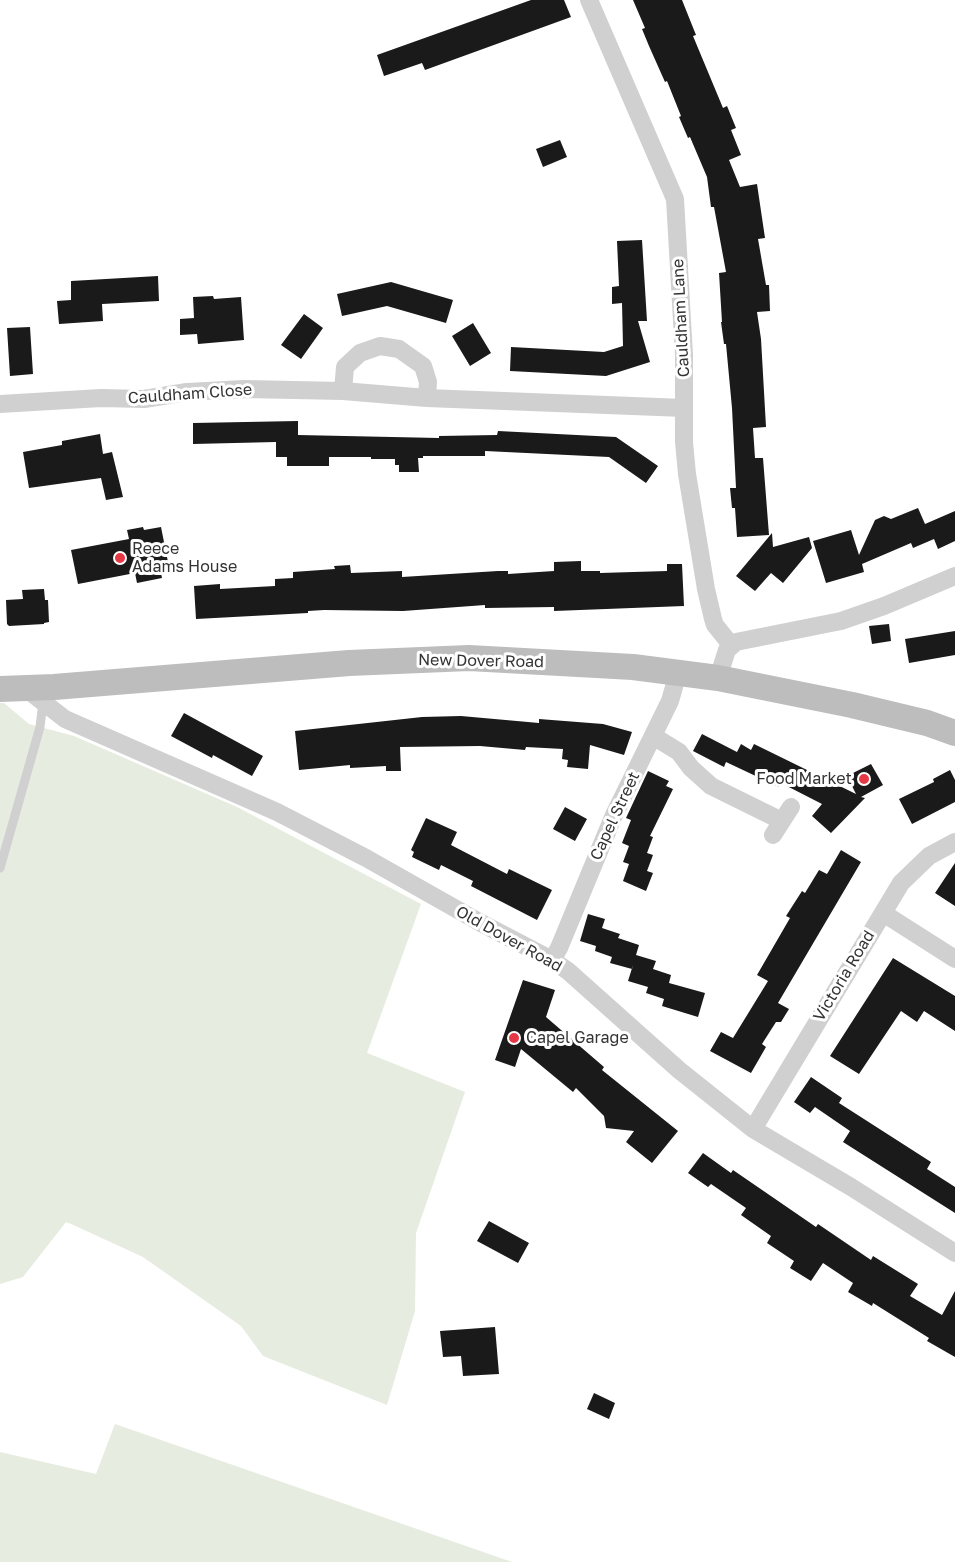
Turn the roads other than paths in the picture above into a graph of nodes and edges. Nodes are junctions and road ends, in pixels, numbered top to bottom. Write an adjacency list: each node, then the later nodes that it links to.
1 (589, 0): 5 (street, Cauldham Lane)
2 (343, 391): 3 (street, Cauldham Close); 3 (street); 4 (street, Cauldham Close)
3 (427, 398): 5 (street, Cauldham Close)
4 (0, 404)
5 (684, 408): 7 (street, Cauldham Lane)
6 (955, 576): 7 (street)
7 (731, 645): 9 (street)
8 (675, 671): 9 (main road, New Dover Road); 10 (main road, New Dover Road); 12 (street, Capel Street)
9 (718, 678): 11 (main road, New Dover Road)
10 (22, 693): 15 (lane); 18 (street, Old Dover Road)
11 (955, 733)
12 (653, 736): 13 (street); 18 (street, Capel Street)
13 (782, 821)
14 (955, 842): 16 (street, Victoria Road)
15 (0, 868)
16 (883, 913): 17 (street); 19 (street, Victoria Road)
17 (955, 959)
18 (552, 960): 19 (street, Old Dover Road)
19 (753, 1129): 20 (street, Old Dover Road)
20 (955, 1252)

